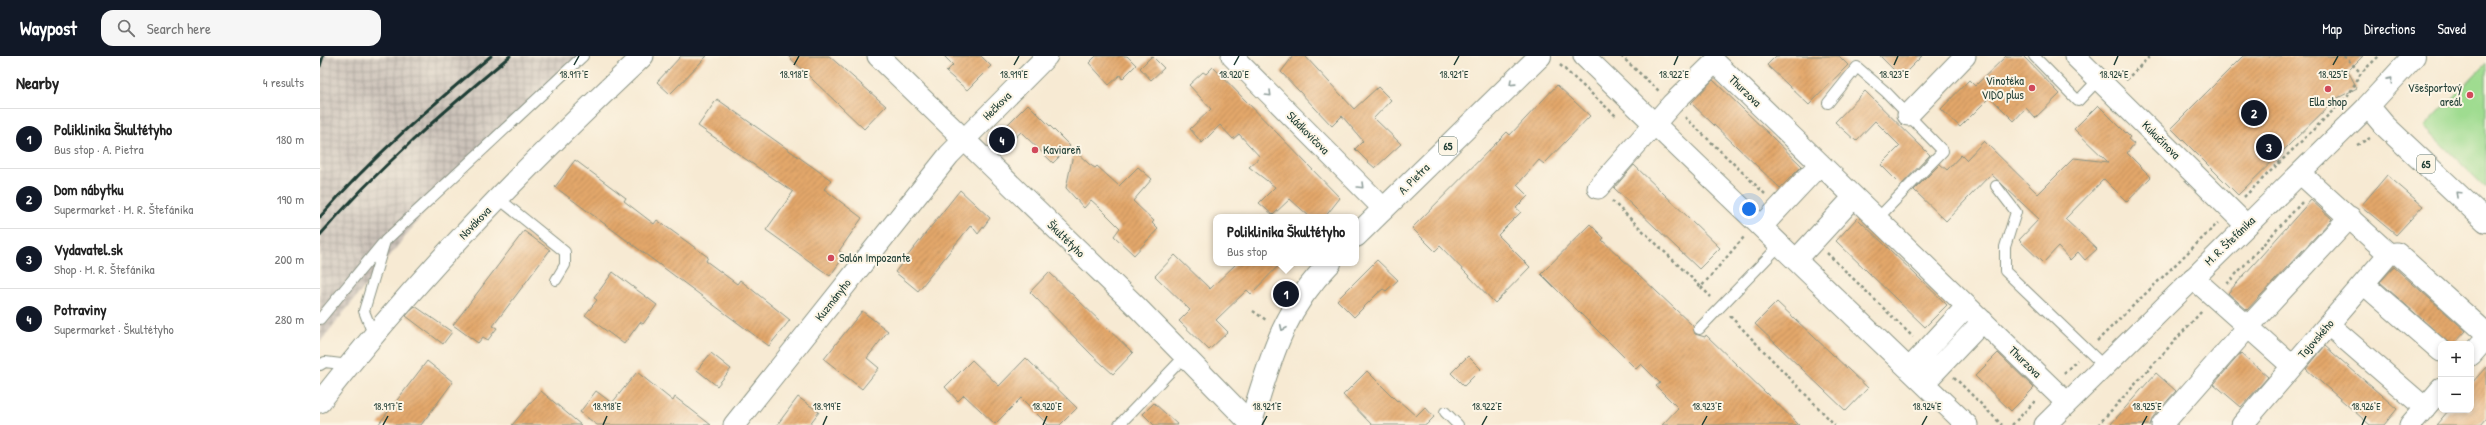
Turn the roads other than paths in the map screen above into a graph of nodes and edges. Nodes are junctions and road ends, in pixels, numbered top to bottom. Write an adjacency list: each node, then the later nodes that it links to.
1 (583, 56): 31 (lane)
2 (643, 56): 23 (street, Novákova)
3 (878, 56): 17 (street, Škultétyho)
4 (1047, 56): 17 (street, Hečkova)
5 (1232, 56): 24 (street, Sládkovičova, one-way to 24)
6 (1540, 56): 24 (main road, A. Pietra / 65, one-way to 24)
7 (1584, 56): 16 (street)
8 (1965, 56): 15 (street)
9 (2034, 56): 12 (lane)
10 (2075, 56): 12 (street, Kukučínova)
11 (2414, 56): 14 (main road, M. R. Štefánika, one-way to 11)
12 (2099, 79): 29 (street, Kukučínova)
13 (1828, 102): 15 (lane)
14 (2368, 106): 19 (street, M. R. Štefánika); 27 (main road, 65, one-way to 14)
15 (1908, 115): 26 (lane)
16 (1655, 125): 18 (street, Thurzova); 21 (street, Thurzova); 28 (street)
17 (964, 139): 50 (street, Škultétyho); 63 (street, Kuzmányho)
18 (1820, 164): 22 (street, Thurzova); 28 (street)
19 (2300, 173): 25 (street); 29 (street, M. R. Štefánika)
20 (1996, 186): 53 (lane)
21 (1598, 188)
22 (1854, 196): 26 (street, Thurzova); 34 (street)
23 (498, 198): 37 (lane); 46 (street, Novákova)
24 (1384, 209): 30 (main road, A. Pietra / 65)
25 (2350, 217): 33 (street); 43 (street)
26 (1877, 219): 39 (street, Thurzova)
27 (2486, 221)
28 (1762, 226): 32 (street)
29 (2246, 226): 36 (street, M. R. Štefánika)
30 (1359, 233)
31 (385, 240): 40 (lane); 46 (lane)
32 (1781, 244): 34 (street); 44 (lane)
33 (2389, 254): 38 (street, Tajovského); 45 (street)
34 (1797, 259): 55 (street)
35 (1327, 266): 62 (main road, one-way to 62)
36 (2193, 278): 43 (street); 53 (street, M. R. Štefánika)
37 (556, 280)
38 (2364, 284): 42 (street, Tajovského); 48 (street)
39 (1967, 306): 41 (street, Thurzova); 55 (street)
40 (320, 319)
41 (1983, 321): 56 (street); 59 (street, Thurzova)
42 (2329, 325): 54 (street, Tajovského); 60 (street)
43 (2248, 327): 54 (street); 68 (street)
44 (1699, 329)
45 (2486, 333)
46 (374, 334): 52 (street, Novákova)
47 (2486, 338): 49 (street)
48 (2438, 348)
49 (2474, 352)
50 (1185, 356): 62 (street, Škultétyho); 64 (lane)
51 (320, 365): 52 (lane)
52 (349, 365): 58 (street, Novákova)
53 (2104, 366): 59 (street, M. R. Štefánika)
54 (2292, 366): 69 (street, Tajovského)
55 (1909, 369): 56 (street)
56 (1924, 383): 66 (street)
57 (2438, 393): 60 (street)
58 (320, 402)
59 (2067, 403): 67 (street, M. R. Štefánika)
60 (2425, 408): 70 (street)
61 (1445, 412): 65 (lane)
62 (1251, 424)
63 (734, 425)
64 (1119, 425)
65 (1458, 425)
66 (1967, 425)
67 (2045, 425)
68 (2162, 425)
69 (2242, 425)
70 (2410, 425)

